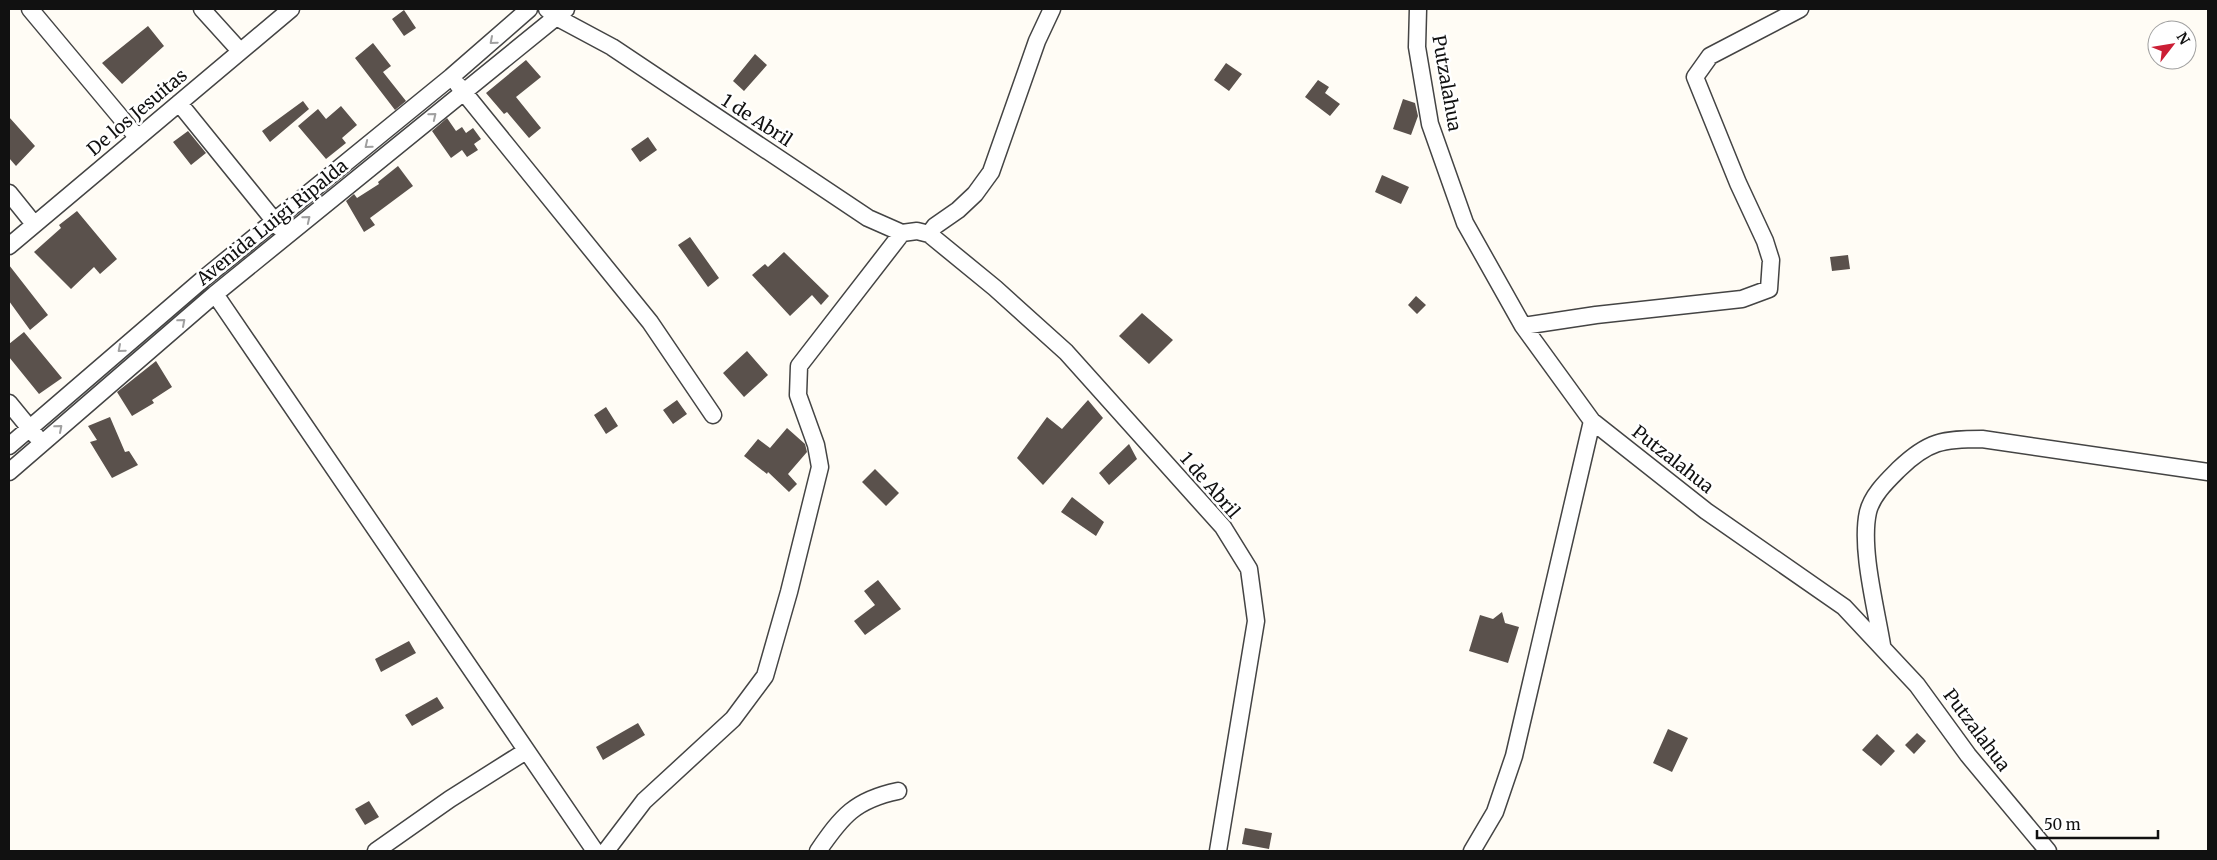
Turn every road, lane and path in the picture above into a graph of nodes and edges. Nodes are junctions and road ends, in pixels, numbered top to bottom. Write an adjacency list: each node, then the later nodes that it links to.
1 (30, 9): 15 (street)
2 (202, 9): 11 (street)
3 (290, 9): 11 (street, De los Jesuitas)
4 (529, 9): 12 (street, Avenida Luigi Ripalda, one-way to 12)
5 (575, 9): 10 (street, 1 de Abril)
6 (1052, 9): 20 (street)
7 (1418, 9): 24 (street, Putzalahua)
8 (1800, 9): 24 (street)
9 (556, 12): 10 (street, 1 de Abril); 13 (street, Avenida Luigi Ripalda)
10 (592, 37): 19 (street, 1 de Abril)
11 (240, 52): 14 (street, De los Jesuitas)
12 (451, 77): 13 (street); 17 (street, Avenida Luigi Ripalda, one-way to 17)
13 (464, 91): 21 (street, Avenida Luigi Ripalda, one-way to 13); 26 (street)
14 (178, 103): 15 (street, De los Jesuitas); 17 (street)
15 (137, 137): 18 (street, De los Jesuitas)
16 (9, 193): 18 (street)
17 (274, 221): 21 (street); 28 (street, Avenida Luigi Ripalda, one-way to 28)
18 (34, 224): 22 (street, De los Jesuitas)
19 (902, 232): 20 (street, 1 de Abril); 38 (street)
20 (929, 234): 40 (street, 1 de Abril)
21 (286, 236): 23 (street, Avenida Luigi Ripalda)
22 (9, 246)
23 (215, 294): 29 (street, Avenida Luigi Ripalda, one-way to 23); 34 (street)
24 (1523, 326): 27 (street, Putzalahua)
25 (9, 403): 28 (street)
26 (714, 415)
27 (1592, 421): 33 (street, Putzalahua); 41 (street)
28 (29, 428): 29 (street); 30 (street, Avenida Luigi Ripalda)
29 (42, 442): 31 (street, Avenida Luigi Ripalda)
30 (9, 446)
31 (9, 472)
32 (2208, 472): 33 (street)
33 (1882, 645): 42 (street, Putzalahua)
34 (526, 751): 36 (street); 37 (street)
35 (898, 791): 39 (street)
36 (376, 851)
37 (595, 851)
38 (606, 851)
39 (818, 851)
40 (1218, 851)
41 (1472, 851)
42 (2048, 851)

